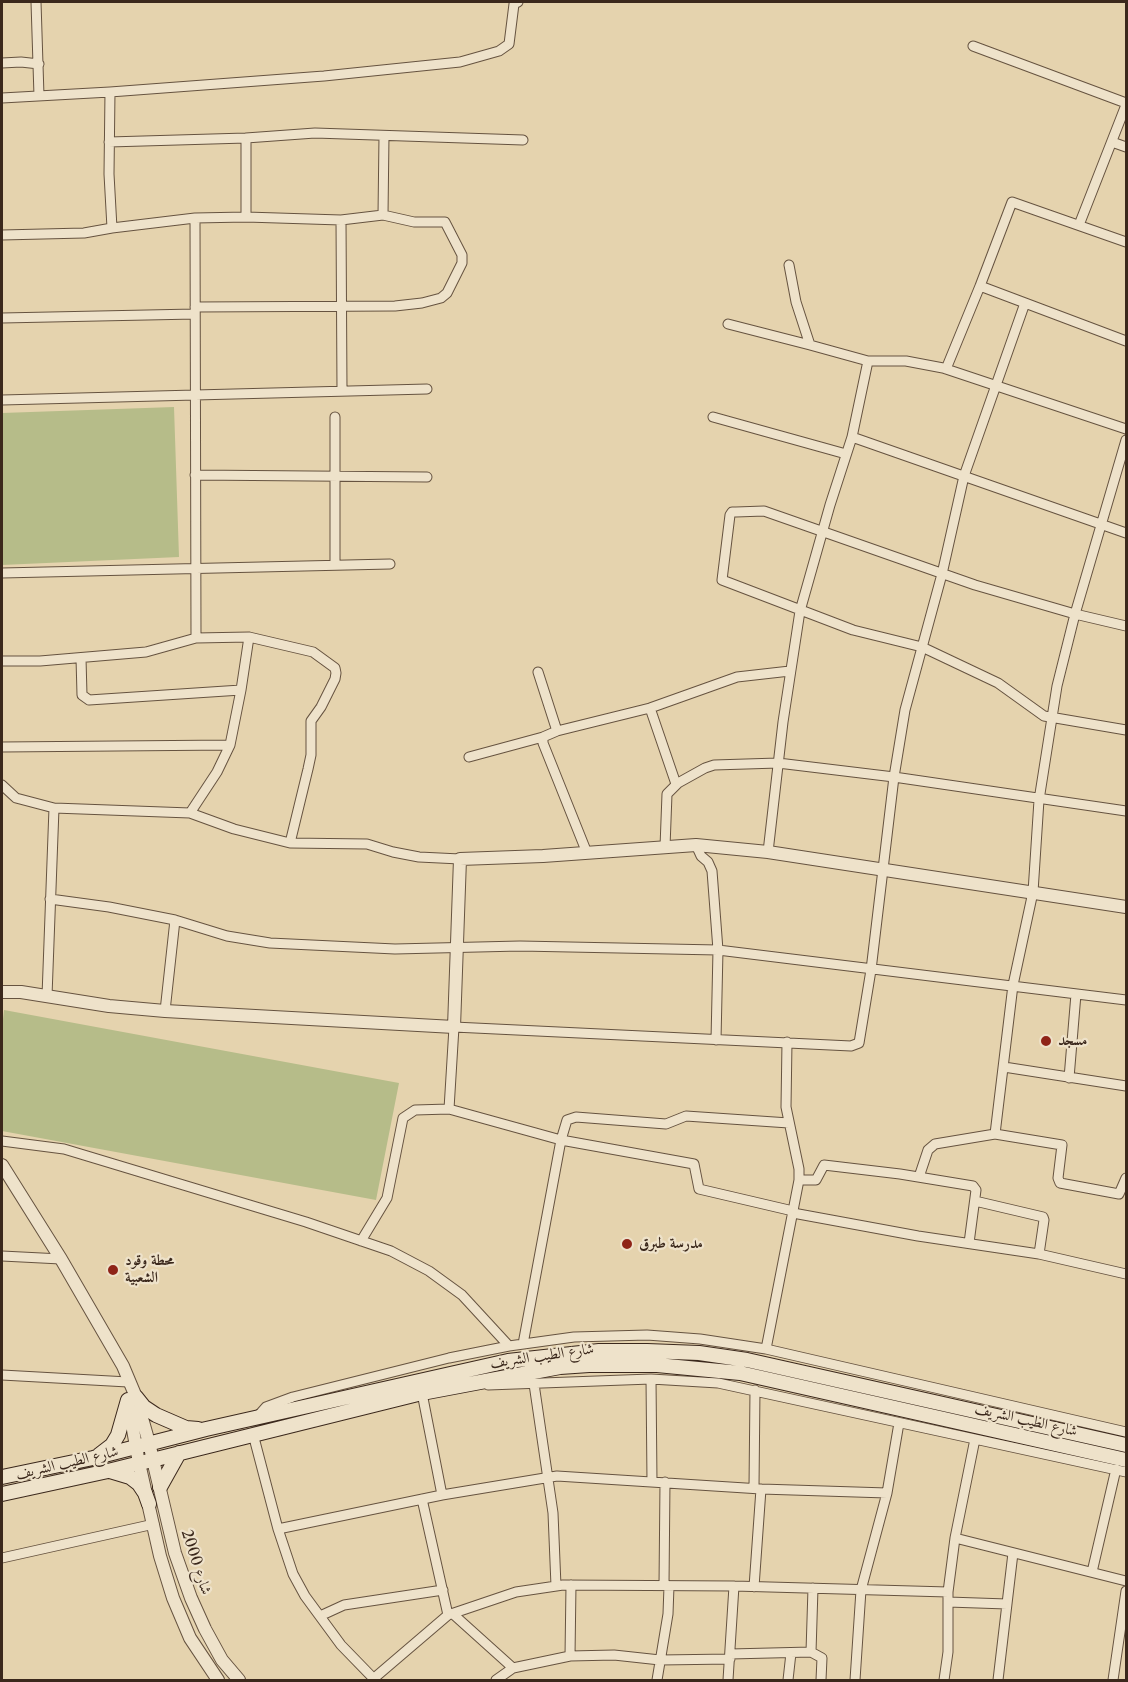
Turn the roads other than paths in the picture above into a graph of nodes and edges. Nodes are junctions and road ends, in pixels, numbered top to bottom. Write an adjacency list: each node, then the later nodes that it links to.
1 (36, 2): 5 (street)
2 (516, 2): 6 (street)
3 (973, 46): 9 (street)
4 (2, 63): 5 (street)
5 (39, 64): 7 (street)
6 (110, 92): 7 (street); 13 (street)
7 (39, 96): 8 (street)
8 (2, 98)
9 (1126, 104): 14 (street)
10 (384, 136): 11 (street); 12 (street); 16 (street)
11 (246, 138): 13 (street); 17 (street)
12 (523, 140)
13 (110, 142): 21 (street)
14 (1112, 142): 15 (street); 20 (street)
15 (1126, 147)
16 (383, 215): 19 (street); 27 (street)
17 (246, 217): 18 (street); 19 (street)
18 (195, 218): 21 (street); 28 (street)
19 (341, 220): 27 (street)
20 (1079, 225): 23 (street); 25 (street)
21 (112, 228): 22 (street)
22 (2, 235)
23 (1126, 242)
24 (789, 265): 32 (street)
25 (980, 286): 26 (street); 34 (street)
26 (1025, 303): 31 (street); 35 (street)
27 (341, 306): 28 (street); 37 (street)
28 (195, 311): 29 (street); 38 (street)
29 (2, 318)
30 (728, 324): 32 (street)
31 (1126, 341)
32 (810, 345): 33 (street)
33 (868, 361): 34 (street); 43 (street)
34 (946, 369): 35 (street)
35 (995, 387): 42 (street); 47 (street)
36 (427, 389): 37 (street)
37 (342, 390): 38 (street)
38 (195, 396): 39 (street); 46 (street)
39 (2, 400)
40 (334, 417): 48 (street)
41 (713, 417): 45 (street)
42 (1126, 429)
43 (852, 437): 45 (street); 47 (street)
44 (1126, 440): 50 (street)
45 (846, 454): 51 (street)
46 (195, 475): 48 (street); 55 (street)
47 (964, 476): 50 (street); 57 (street)
48 (334, 477): 49 (street); 54 (street)
49 (428, 477)
50 (1101, 523): 52 (street); 59 (street)
51 (823, 531): 57 (street); 58 (street); 58 (street)
52 (1126, 533)
53 (390, 564): 54 (street)
54 (335, 565): 55 (street)
55 (195, 567): 56 (street); 62 (street)
56 (2, 573)
57 (942, 574): 59 (street); 63 (street)
58 (800, 611): 63 (street); 66 (street)
59 (1075, 614): 60 (street); 70 (street)
60 (1126, 626)
61 (249, 637): 62 (street); 68 (street); 85 (street)
62 (196, 638): 64 (street)
63 (922, 647): 70 (street); 78 (street)
64 (81, 658): 65 (street); 68 (street)
65 (2, 661)
66 (790, 671): 69 (street); 77 (street)
67 (538, 672): 72 (street)
68 (242, 690): 74 (street)
69 (650, 708): 72 (street); 79 (street)
70 (1052, 718): 71 (street); 81 (street)
71 (1126, 730)
72 (557, 731): 73 (street)
73 (543, 737): 76 (street); 89 (street)
74 (230, 745): 75 (street); 84 (street)
75 (2, 747)
76 (469, 757)
77 (778, 763): 78 (street); 79 (street); 88 (street)
78 (894, 777): 81 (street); 91 (street)
79 (676, 784): 87 (street)
80 (2, 785): 82 (street)
81 (1039, 800): 83 (street); 92 (street)
82 (54, 808): 84 (street); 93 (street)
83 (1126, 811)
84 (190, 813): 85 (street)
85 (290, 843): 90 (street)
86 (696, 845): 87 (street); 88 (street); 97 (street)
87 (665, 847): 89 (street)
88 (768, 852): 91 (street)
89 (587, 853): 90 (street)
90 (460, 859): 96 (street)
91 (883, 868): 92 (street); 98 (street)
92 (1033, 892): 94 (street); 99 (street)
93 (50, 900): 95 (street); 102 (street)
94 (1126, 907)
95 (175, 920): 96 (street); 104 (street)
96 (457, 946): 97 (street); 105 (street)
97 (718, 950): 98 (street); 106 (street)
98 (871, 970): 99 (street); 107 (street)
99 (1012, 985): 101 (street); 108 (street)
100 (2, 992): 102 (street)
101 (1076, 994): 103 (street); 109 (street)
102 (47, 996): 104 (street)
103 (1126, 1000)
104 (165, 1011): 105 (street)
105 (454, 1027): 106 (street); 111 (street)
106 (716, 1040): 107 (street)
107 (787, 1042): 112 (street)
108 (1004, 1067): 109 (street); 113 (street)
109 (1069, 1078): 110 (street)
110 (1126, 1086)
111 (449, 1109): 114 (street); 122 (street)
112 (789, 1124): 114 (street); 119 (street)
113 (995, 1134): 117 (street); 118 (street)
114 (561, 1140): 121 (street); 128 (street)
115 (2, 1141): 122 (street)
116 (2, 1165): 126 (street)
117 (919, 1177): 119 (street); 120 (street)
118 (1126, 1178)
119 (799, 1180): 121 (street)
120 (975, 1201): 123 (street); 124 (street)
121 (793, 1212): 123 (street); 130 (street)
122 (361, 1241): 129 (street)
123 (969, 1243): 124 (street)
124 (1039, 1254): 127 (street)
125 (2, 1256): 126 (street)
126 (61, 1259): 136 (street)
127 (1126, 1274)
128 (523, 1344): 129 (street); 130 (street)
129 (509, 1346): 138 (street)
130 (766, 1349): 141 (street)
131 (2, 1375): 136 (street)
132 (651, 1379): 134 (street); 135 (street); 156 (street)
133 (472, 1383): 134 (street); 137 (main road, شارع الطيب الشريف); 151 (main road, شارع الطيب الشريف)
134 (534, 1384): 155 (street)
135 (754, 1390): 139 (street); 159 (street)
136 (130, 1391): 140 (main road); 144 (street, شارع 2000); 146 (street); 148 (main road)
137 (423, 1393): 142 (main road, شارع الطيب الشريف); 162 (street)
138 (255, 1419): 140 (main road, شارع الطيب الشريف); 145 (main road, شارع الطيب الشريف)
139 (899, 1423): 143 (street); 160 (street)
140 (206, 1429): 144 (main road, شارع الطيب الشريف)
141 (1126, 1432)
142 (253, 1434): 147 (main road, شارع الطيب الشريف); 166 (street)
143 (975, 1439): 151 (street); 167 (street)
144 (149, 1443): 146 (main road, شارع الطيب الشريف); 149 (street, شارع 2000)
145 (1126, 1445)
146 (135, 1447): 148 (main road, شارع الطيب الشريف); 150 (street)
147 (179, 1453): 149 (main road, شارع الطيب الشريف); 158 (main road)
148 (93, 1458): 154 (main road, شارع الطيب الشريف)
149 (153, 1460): 150 (main road, شارع الطيب الشريف); 158 (street, شارع 2000)
150 (139, 1463): 152 (main road, شارع الطيب الشريف); 164 (street)
151 (1121, 1465): 153 (street); 170 (street)
152 (108, 1471): 161 (main road, شارع الطيب الشريف); 164 (main road)
153 (1126, 1472)
154 (2, 1477)
155 (547, 1477): 156 (street); 162 (street); 172 (street)
156 (652, 1482): 157 (street)
157 (665, 1482): 159 (street); 174 (street)
158 (160, 1487): 192 (street, شارع 2000)
159 (758, 1488): 160 (street); 176 (street)
160 (888, 1493): 179 (street)
161 (2, 1494)
162 (442, 1495): 163 (street)
163 (422, 1499): 166 (street); 178 (street)
164 (149, 1504): 165 (street)
165 (153, 1524): 169 (street); 191 (street)
166 (278, 1529): 184 (street)
167 (955, 1538): 168 (street); 181 (street)
168 (1012, 1553): 170 (street); 182 (street)
169 (2, 1558)
170 (1092, 1572): 171 (street)
171 (1126, 1581)
172 (556, 1586): 173 (street); 183 (street)
173 (571, 1586): 174 (street); 187 (street)
174 (666, 1586): 175 (street); 189 (street)
175 (734, 1586): 176 (street); 188 (street)
176 (754, 1587): 177 (street)
177 (813, 1588): 179 (street); 185 (street)
178 (442, 1590): 183 (street); 184 (street)
179 (861, 1590): 181 (street); 199 (street)
180 (1126, 1591): 202 (street)
181 (948, 1597): 182 (street); 200 (street)
182 (1006, 1604): 201 (street)
183 (451, 1614): 190 (street); 193 (street)
184 (320, 1616): 193 (street)
185 (812, 1652): 186 (street); 198 (street)
186 (790, 1653): 188 (street); 197 (street)
187 (570, 1656): 189 (street); 190 (street)
188 (730, 1657): 189 (street); 196 (street)
189 (660, 1660): 195 (street)
190 (513, 1668): 194 (street)
191 (218, 1680)
192 (239, 1680)
193 (373, 1680)
194 (496, 1680)
195 (657, 1680)
196 (728, 1680)
197 (788, 1680)
198 (821, 1680)
199 (855, 1680)
200 (944, 1680)
201 (998, 1680)
202 (1113, 1680)

